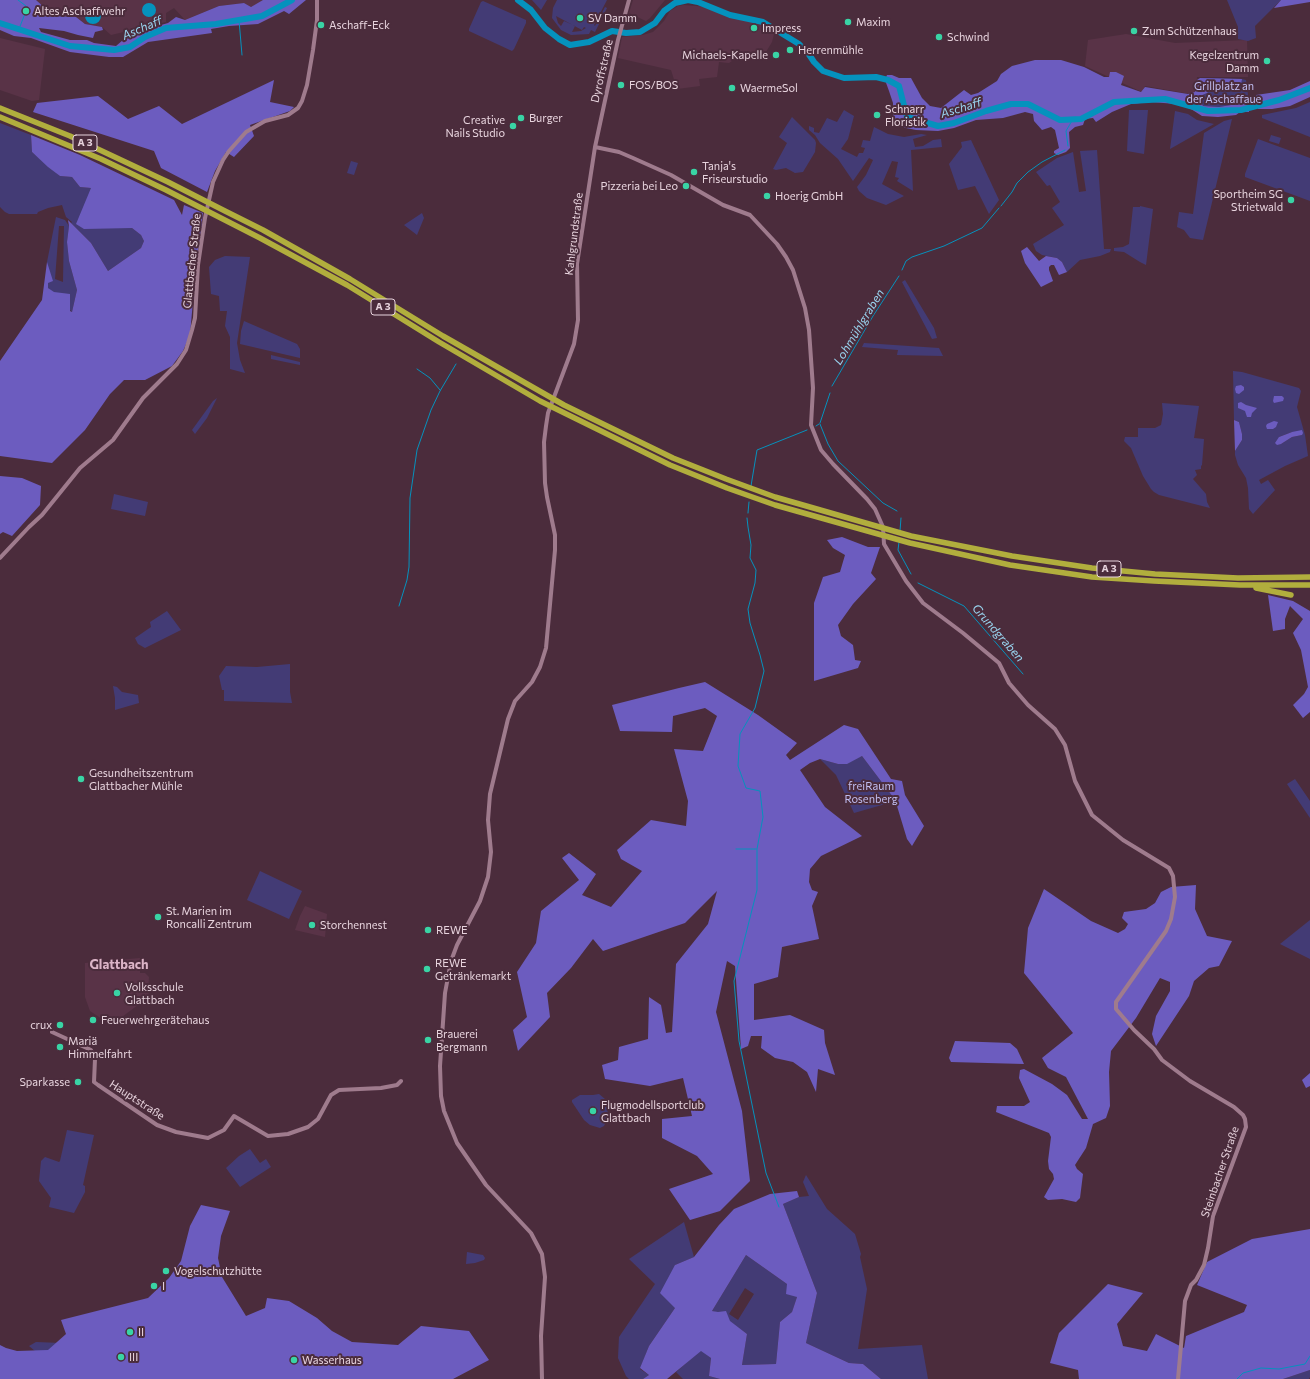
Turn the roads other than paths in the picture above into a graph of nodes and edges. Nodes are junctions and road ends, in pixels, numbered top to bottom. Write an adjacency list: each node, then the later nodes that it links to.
1 (317, 0): 6 (street, Glattbacher Straße)
2 (629, 0): 5 (street, Dyroffstraße)
3 (0, 108): 7 (highway, A 3)
4 (0, 117): 8 (highway, A 3)
5 (595, 147): 13 (street, Kahlgrundstraße); 14 (street, Steinbacher Straße)
6 (0, 558)
7 (1310, 577)
8 (1240, 586): 9 (highway, A 3); 10 (highway)
9 (1310, 586)
10 (1291, 595)
11 (52, 1032): 12 (street, Hauptstraße)
12 (401, 1082)
13 (542, 1379)
14 (1178, 1379)

